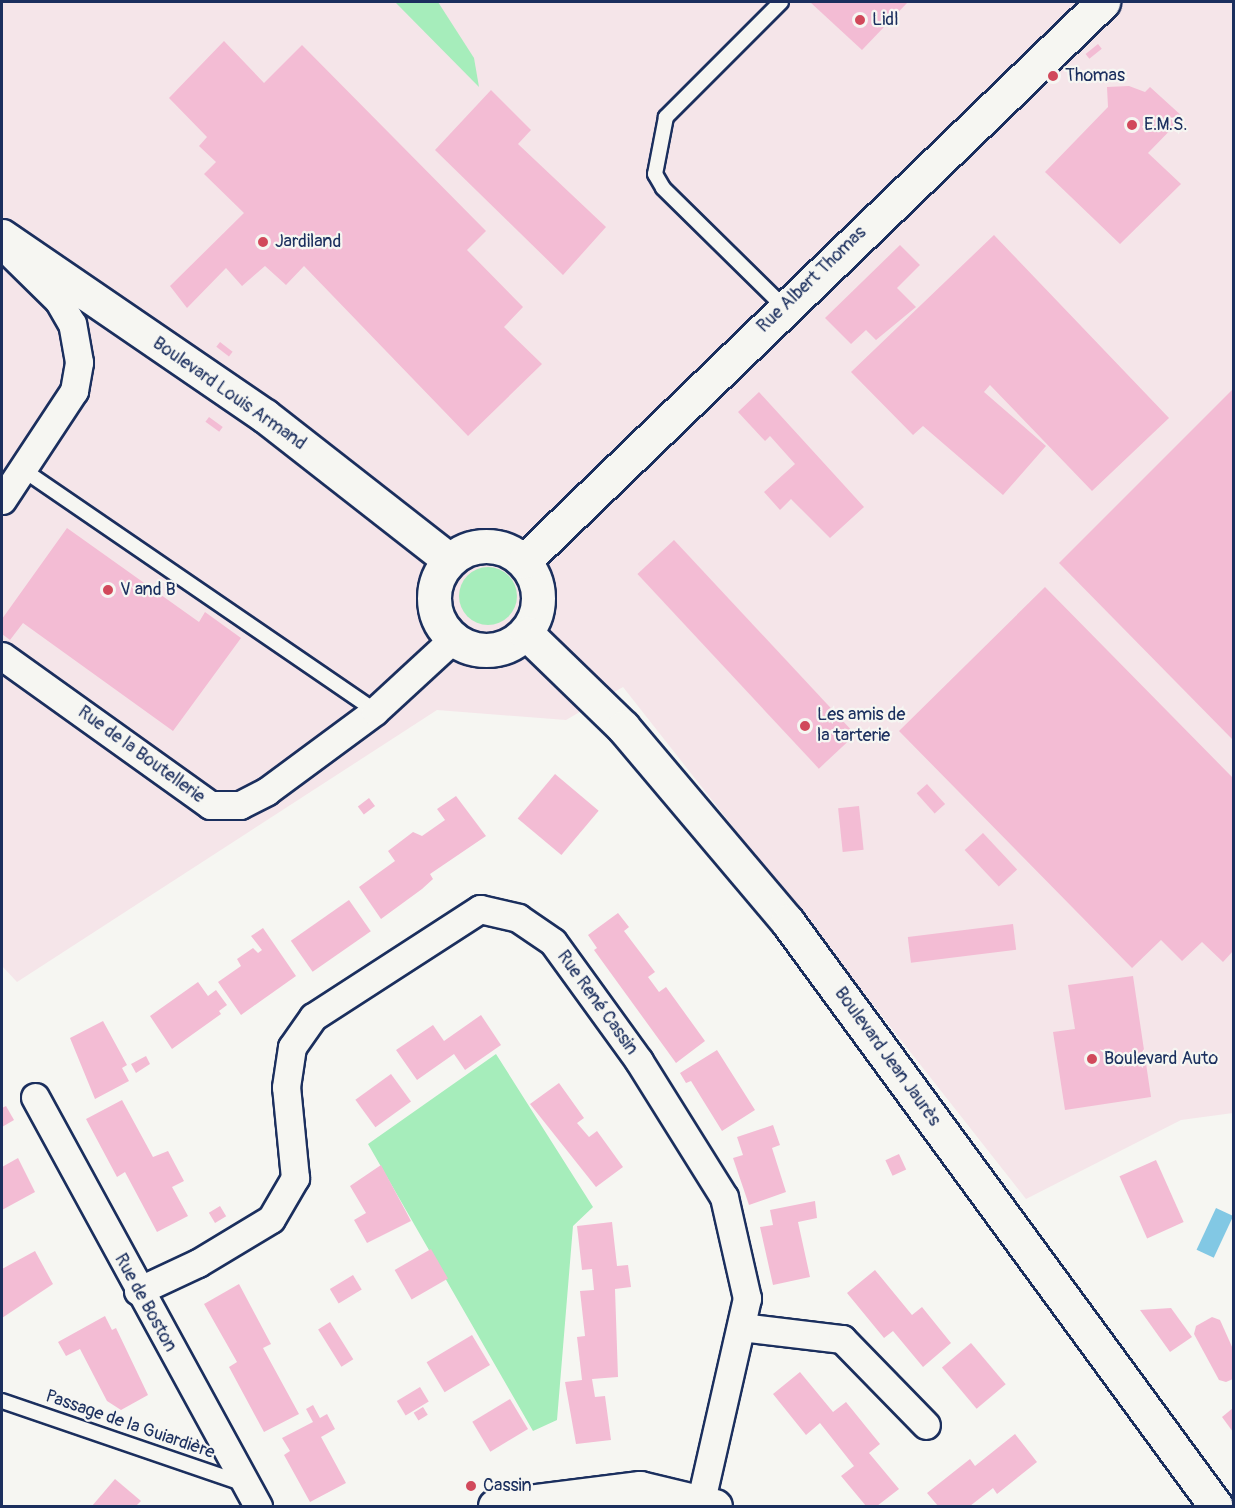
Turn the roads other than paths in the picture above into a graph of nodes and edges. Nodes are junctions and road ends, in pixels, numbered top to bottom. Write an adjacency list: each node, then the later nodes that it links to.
1 (781, 2): 5 (lane)
2 (1103, 2): 5 (main road, Rue Albert Thomas)
3 (2, 236): 8 (main road, Boulevard Louis Armand)
4 (2, 245): 6 (street)
5 (783, 307): 9 (main road, Rue Albert Thomas)
6 (22, 470): 7 (street); 13 (lane)
7 (2, 500)
8 (449, 560): 9 (main road); 11 (main road)
9 (524, 561): 10 (main road)
10 (526, 633): 11 (main road); 22 (main road, Boulevard Jean Jaurès)
11 (453, 639): 13 (street, Rue de la Boutellerie)
12 (2, 656): 13 (street, Rue de la Boutellerie)
13 (375, 711)
14 (35, 1098): 15 (street, Rue de Boston)
15 (138, 1291): 16 (street, Rue René Cassin); 19 (street, Rue de Boston)
16 (741, 1327): 18 (street); 20 (street, Rue René Cassin)
17 (2, 1401): 19 (lane, Passage de la Guiardière)
18 (926, 1425)
19 (252, 1495)
20 (708, 1504): 21 (main road)
21 (495, 1506)
22 (1216, 1506)

